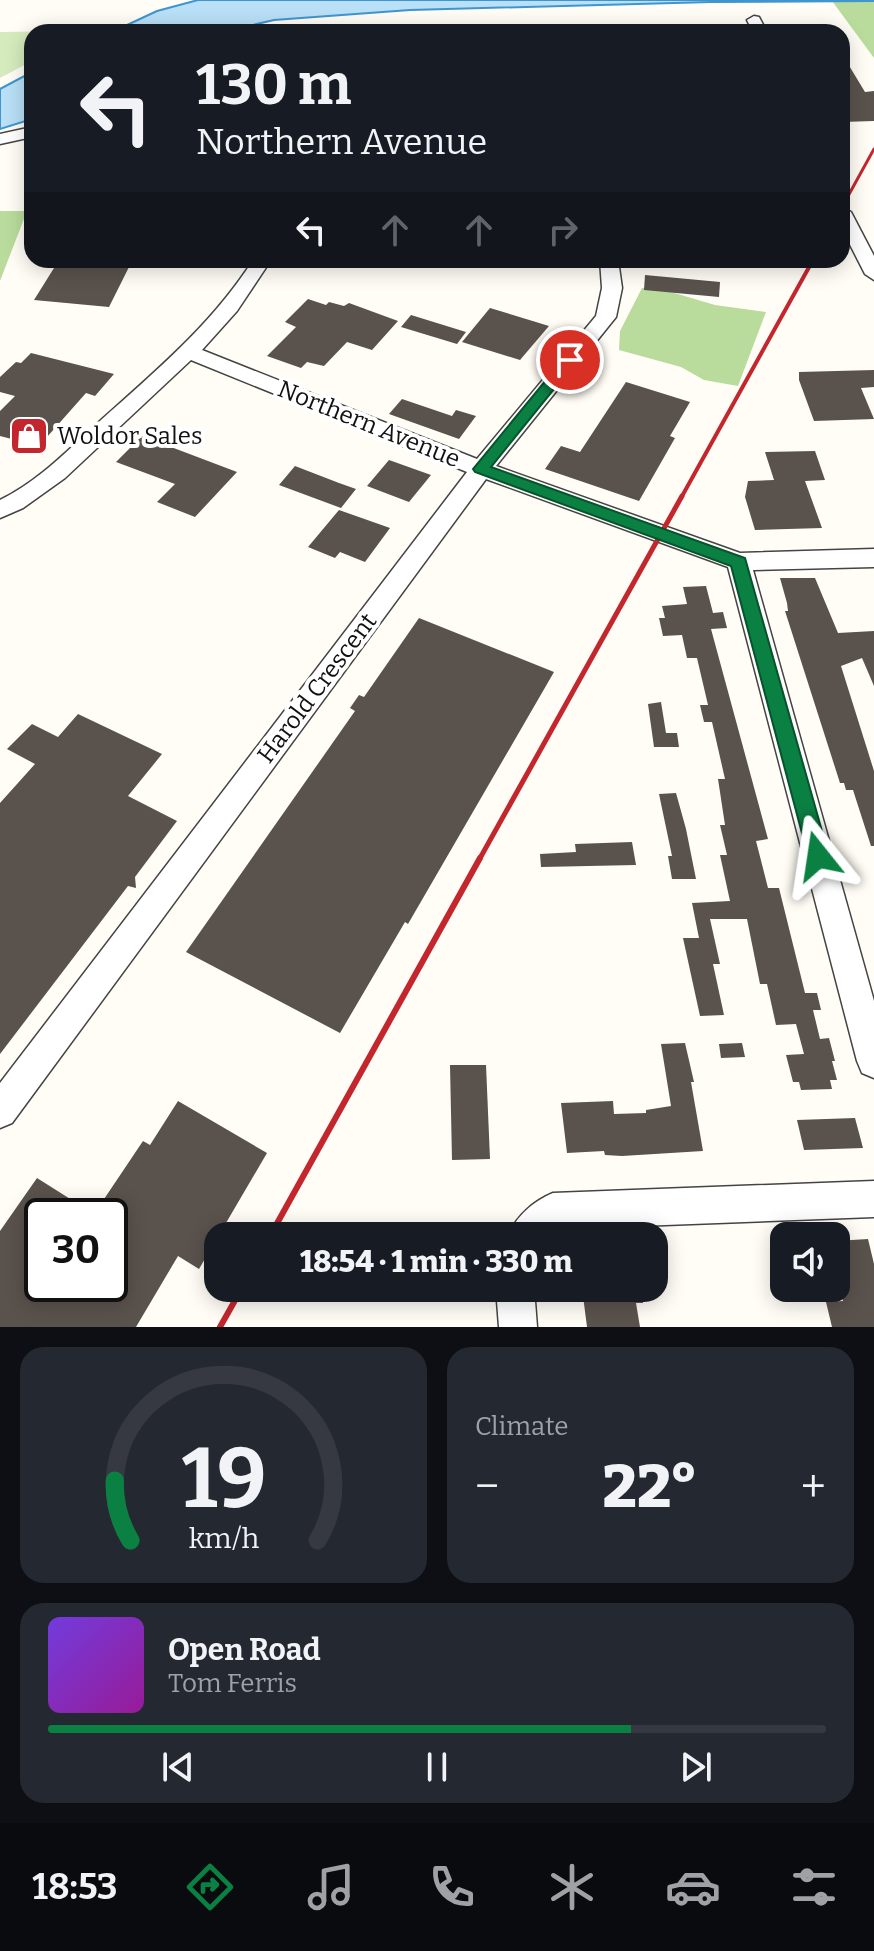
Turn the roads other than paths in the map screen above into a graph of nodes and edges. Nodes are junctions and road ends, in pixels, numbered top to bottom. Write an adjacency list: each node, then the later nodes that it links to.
1 (24, 134): 2 (street)
2 (0, 139)
3 (850, 228): 6 (street)
4 (258, 268): 7 (street)
5 (610, 268): 8 (street, Harold Crescent)
6 (874, 274)
7 (189, 352): 8 (street, Northern Avenue); 9 (street)
8 (481, 469): 11 (street, Northern Avenue); 13 (street, Harold Crescent)
9 (0, 510)
10 (874, 558): 11 (street, Northern Avenue)
11 (739, 562): 12 (street)
12 (874, 1061)
13 (0, 1111)
14 (874, 1199): 15 (street)
15 (541, 1222)
16 (516, 1302): 17 (street)
17 (518, 1327)

